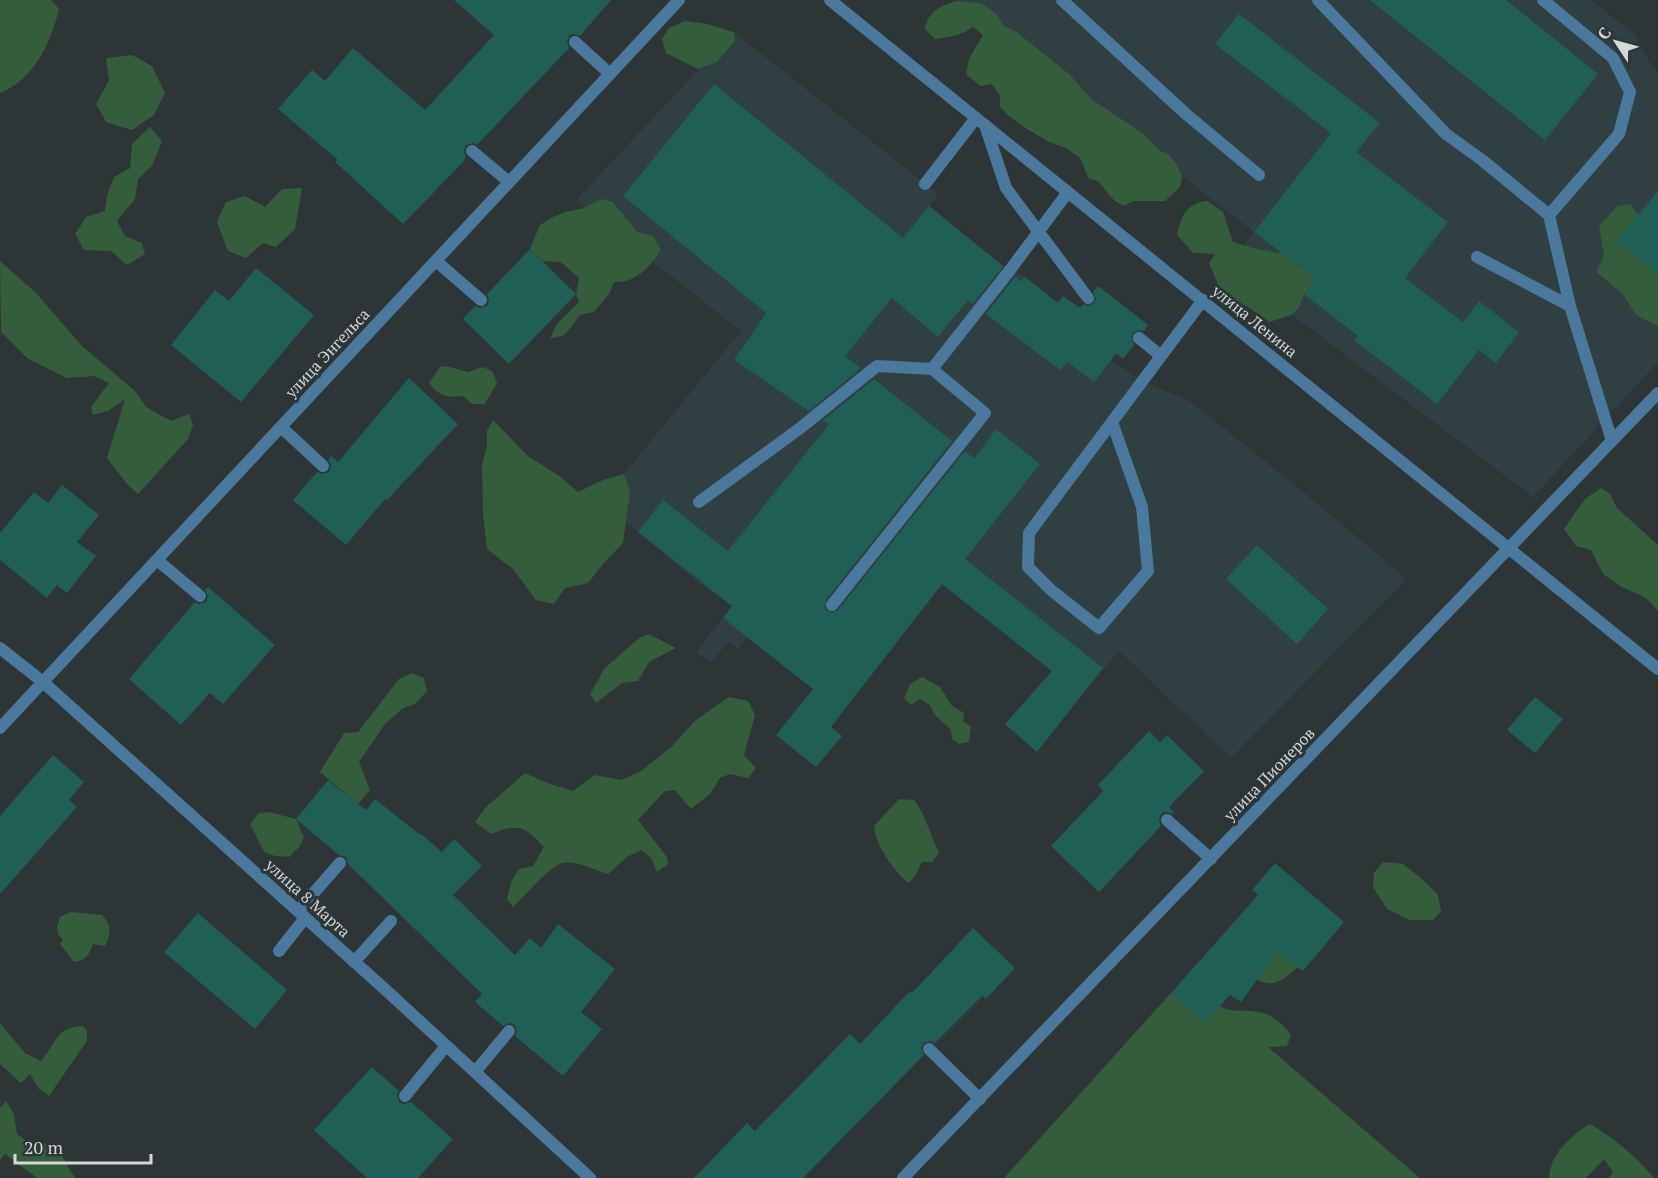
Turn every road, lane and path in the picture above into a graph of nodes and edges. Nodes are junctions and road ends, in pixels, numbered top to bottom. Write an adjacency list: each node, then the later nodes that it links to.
1 (679, 0): 7 (street, улица Энгельса)
2 (830, 0): 8 (street, улица Ленина)
3 (1062, 0): 10 (street)
4 (1318, 0): 14 (street)
5 (1543, 0): 14 (street)
6 (575, 42): 7 (street)
7 (610, 74): 11 (street, улица Энгельса)
8 (981, 122): 12 (street); 13 (street, улица Ленина); 15 (street)
9 (472, 151): 11 (street)
10 (1259, 175)
11 (509, 182): 17 (street, улица Энгельса)
12 (925, 184)
13 (1068, 192): 15 (street); 20 (street, улица Ленина)
14 (1549, 215): 21 (street)
15 (1038, 231): 18 (street); 24 (street)
16 (1477, 257): 21 (street)
17 (436, 261): 19 (street); 27 (street, улица Энгельса)
18 (1088, 298)
19 (481, 300)
20 (1203, 300): 23 (street); 31 (street, улица Ленина)
21 (1570, 306): 28 (street)
22 (1139, 338): 23 (street)
23 (1161, 356): 26 (street)
24 (932, 369): 30 (street); 34 (street)
25 (1658, 393): 28 (street, улица Пионеров)
26 (1112, 422): 26 (street)
27 (281, 427): 29 (street); 32 (street, улица Энгельса)
28 (1612, 441): 31 (street, улица Пионеров)
29 (323, 466)
30 (699, 502)
31 (1510, 548): 36 (street, улица Ленина); 40 (street, улица Пионеров)
32 (157, 560): 33 (street); 37 (street, улица Энгельса)
33 (200, 596)
34 (832, 605)
35 (0, 648): 37 (street, улица 8 Марта)
36 (1658, 669)
37 (43, 682): 38 (street, улица Энгельса); 42 (street, улица 8 Марта)
38 (0, 728)
39 (1167, 820): 40 (street)
40 (1211, 859): 51 (street, улица Пионеров)
41 (339, 863): 42 (street)
42 (302, 915): 44 (street); 45 (street, улица 8 Марта)
43 (391, 921): 45 (street)
44 (279, 951)
45 (354, 962): 47 (street, улица 8 Марта)
46 (509, 1031): 49 (street)
47 (446, 1046): 49 (street, улица 8 Марта); 50 (street)
48 (929, 1050): 51 (street)
49 (475, 1072): 52 (street, улица 8 Марта)
50 (405, 1096)
51 (980, 1099): 53 (street, улица Пионеров)
52 (590, 1178)
53 (903, 1178)

